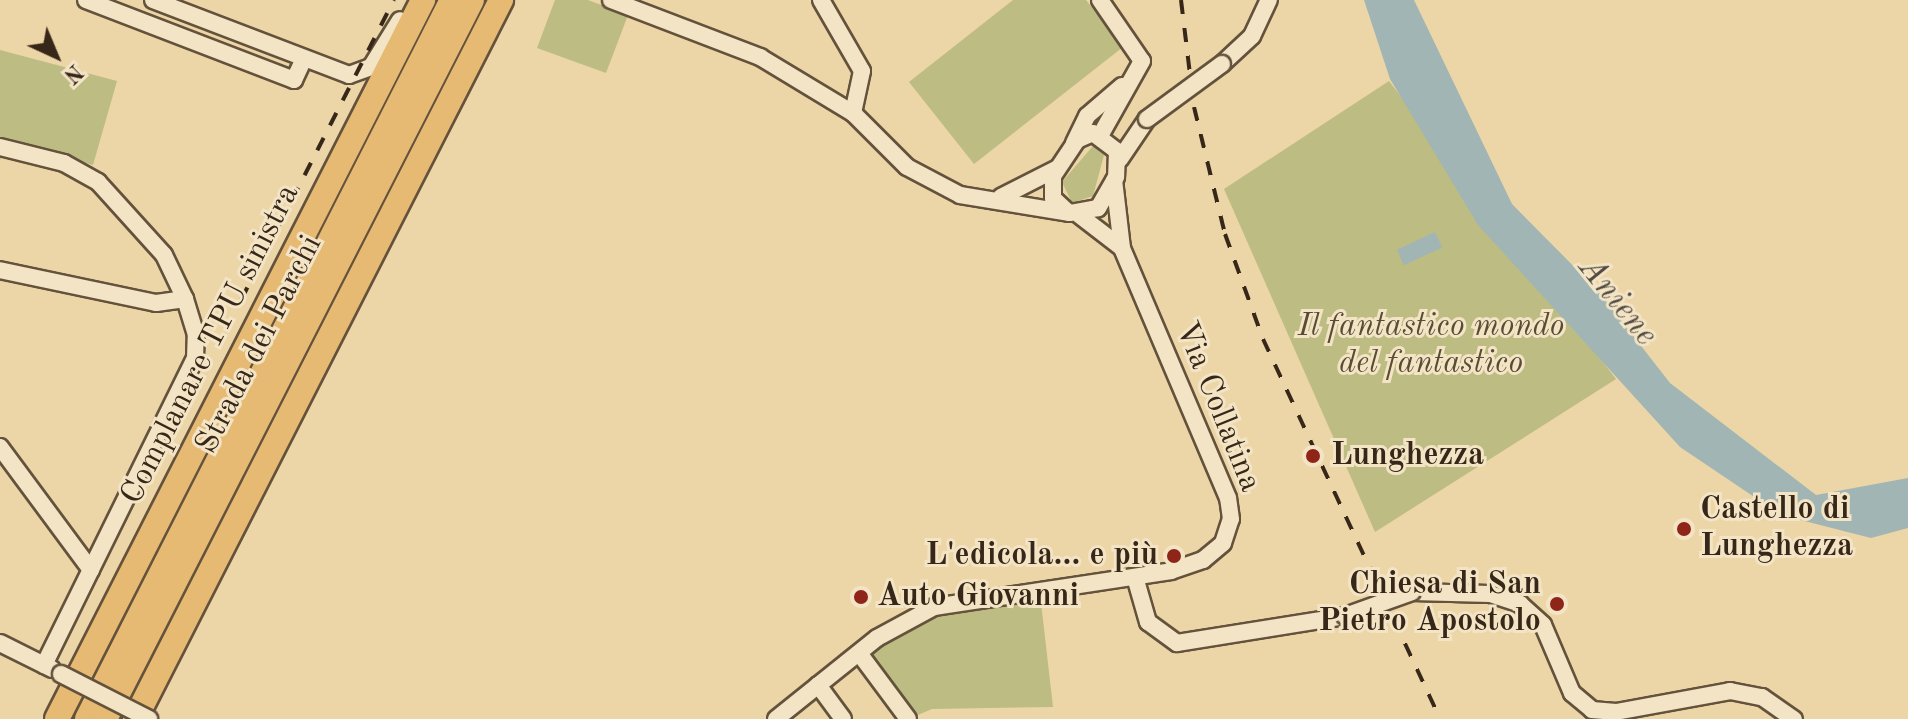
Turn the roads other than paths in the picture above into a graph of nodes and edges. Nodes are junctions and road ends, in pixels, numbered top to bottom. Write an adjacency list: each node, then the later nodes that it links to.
1 (86, 0): 12 (street)
2 (153, 0): 12 (street)
3 (411, 0): 12 (street)
4 (423, 0): 35 (highway, Complanare TPU sinistra)
5 (452, 0): 25 (highway, Strada dei Parchi)
6 (472, 0): 25 (highway, Strada dei Parchi)
7 (501, 0): 38 (highway)
8 (611, 0): 14 (street)
9 (821, 0): 14 (street)
10 (1100, 0): 13 (street)
11 (1269, 0): 15 (street, bridge)
12 (304, 59)
13 (1137, 77): 16 (street); 17 (street)
14 (853, 113): 22 (street)
15 (1147, 119): 16 (street); 19 (street)
16 (1104, 137): 17 (street); 19 (street)
17 (1073, 146): 20 (street)
18 (0, 147): 27 (street)
19 (1120, 159): 21 (street)
20 (1056, 169): 22 (street); 23 (street)
21 (1114, 180): 23 (street); 24 (street, Via Collatina)
22 (992, 200): 23 (street)
23 (1074, 214): 24 (street)
24 (1122, 248): 30 (street, Via Collatina)
25 (334, 251): 36 (highway, Strada dei Parchi); 37 (highway, Strada dei Parchi)
26 (0, 270): 27 (street)
27 (185, 299): 29 (street)
28 (0, 447): 29 (street)
29 (91, 570): 33 (street)
30 (1135, 577): 32 (street, Via Collatina); 43 (street, bridge)
31 (0, 643): 33 (street)
32 (859, 653): 34 (street, Via Collatina); 42 (street)
33 (44, 665): 39 (street, bridge)
34 (818, 685): 40 (street, Via Collatina); 41 (street)
35 (57, 719)
36 (87, 719)
37 (105, 719)
38 (135, 719)
39 (149, 719)
40 (776, 719)
41 (843, 719)
42 (908, 719)
43 (1794, 719)

